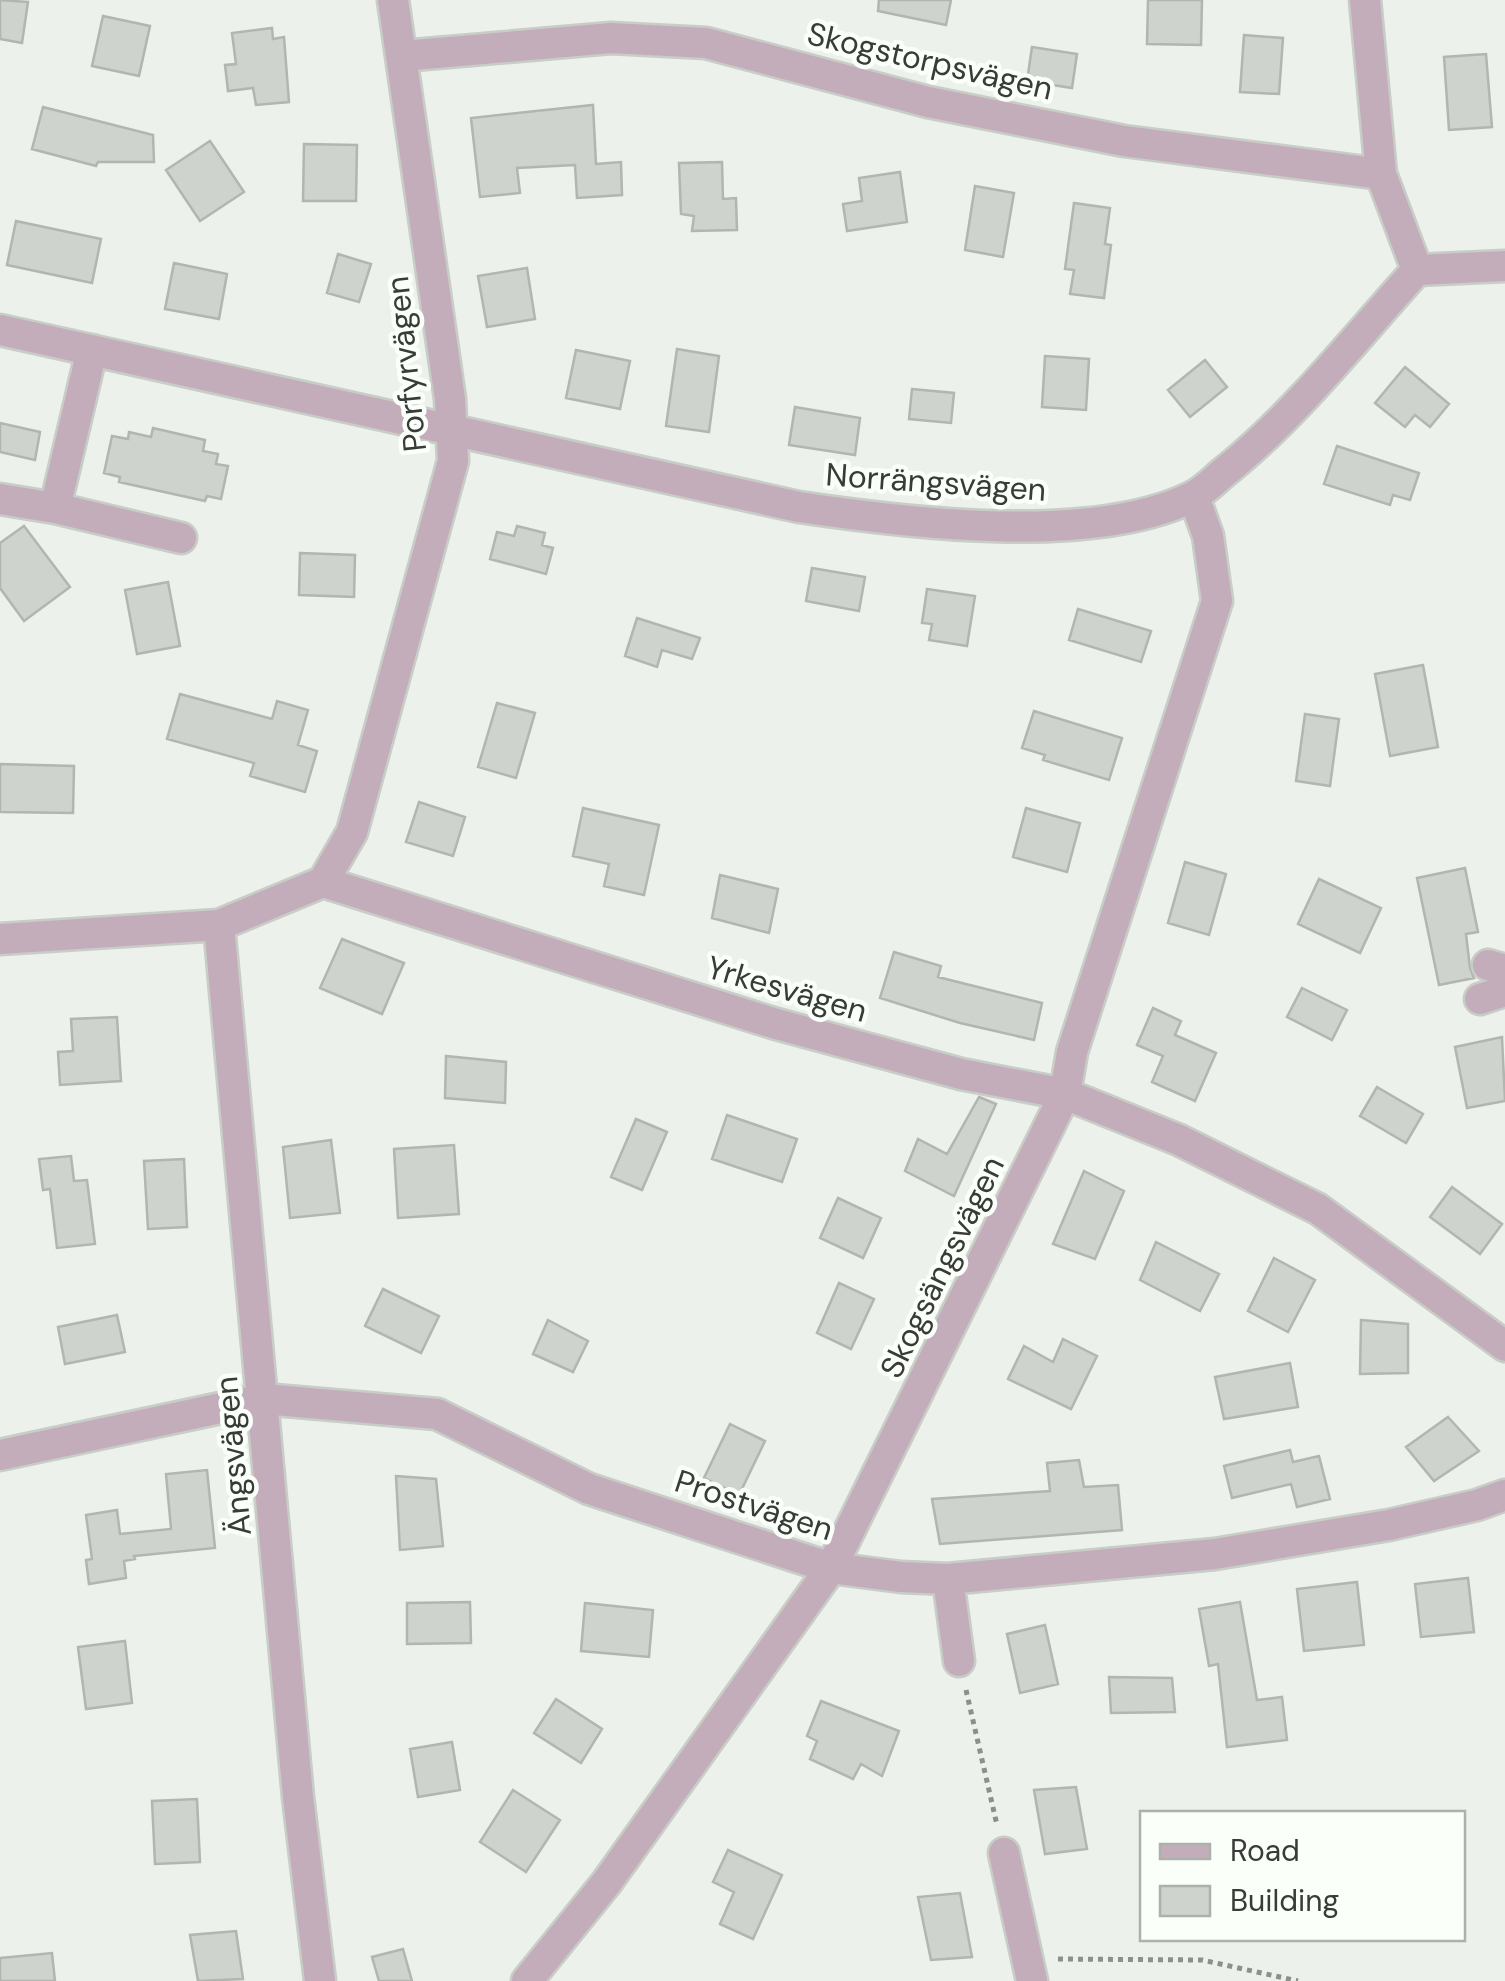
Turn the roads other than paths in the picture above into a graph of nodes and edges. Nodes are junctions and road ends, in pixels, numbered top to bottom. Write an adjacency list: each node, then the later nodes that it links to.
1 (393, 0): 3 (street, Porfyrvägen)
2 (1365, 0): 4 (street)
3 (402, 56): 4 (street, Skogstorpsvägen); 9 (street, Porfyrvägen)
4 (1381, 174): 6 (street)
5 (1505, 266): 6 (street)
6 (1416, 270): 10 (street, Norrängsvägen)
7 (0, 330): 8 (street, Norrängsvägen)
8 (92, 350): 9 (street, Norrängsvägen); 12 (street)
9 (453, 431): 10 (street, Norrängsvägen); 14 (street, Porfyrvägen)
10 (1194, 497): 17 (street, Skogsängsvägen)
11 (0, 499): 12 (street)
12 (55, 508): 13 (street)
13 (180, 538)
14 (324, 882): 15 (street); 17 (street, Yrkesvägen)
15 (219, 925): 16 (street); 19 (street, Ängsvägen)
16 (0, 939)
17 (1065, 1094): 18 (street, Yrkesvägen); 22 (street, Skogsängsvägen)
18 (1505, 1346)
19 (263, 1400): 20 (street, Prostvägen); 22 (street, Prostvägen); 27 (street, Ängsvägen)
20 (0, 1454)
21 (1505, 1494): 23 (street, Prostvägen)
22 (831, 1568): 23 (street, Prostvägen); 28 (street, Skogsängsvägen)
23 (948, 1579): 24 (street)
24 (959, 1661)
25 (1004, 1853): 26 (street)
26 (1029, 1970)
27 (320, 1981)
28 (527, 1981)

